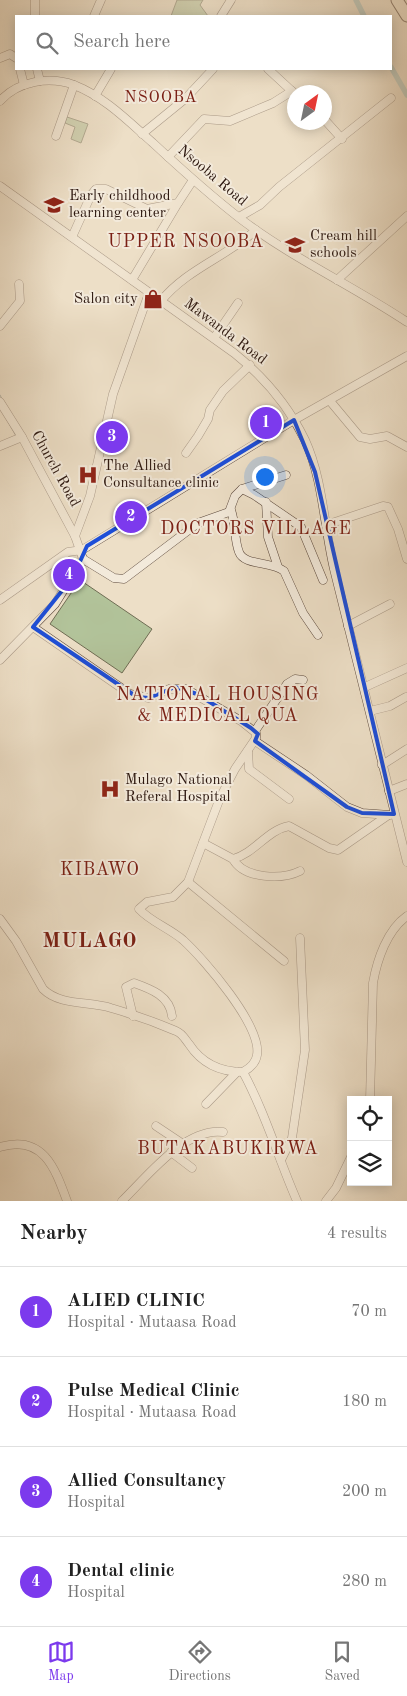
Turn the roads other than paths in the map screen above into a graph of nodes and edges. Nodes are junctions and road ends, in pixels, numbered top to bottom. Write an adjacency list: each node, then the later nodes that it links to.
1 (35, 0): 5 (street)
2 (101, 0): 6 (street)
3 (231, 0): 7 (street)
4 (397, 0): 8 (highway)
5 (35, 15)
6 (94, 15)
7 (222, 15)
8 (407, 16)
9 (15, 57): 10 (street)
10 (0, 58)
11 (20, 70): 17 (street)
12 (37, 70): 16 (street)
13 (110, 70): 21 (street)
14 (212, 70): 25 (street)
15 (269, 70): 19 (street)
16 (40, 81): 17 (street, Nsooba Road); 18 (street, Nsooba Road)
17 (24, 85): 23 (street, Nsooba Road)
18 (74, 85): 21 (street, Nsooba Road); 26 (street)
19 (287, 86)
20 (287, 95): 28 (street)
21 (95, 96): 25 (street, Nsooba Road)
22 (391, 98): 27 (street)
23 (0, 101)
24 (332, 128): 27 (street)
25 (142, 134): 28 (street, Nsooba Road)
26 (56, 136)
27 (342, 139): 33 (street)
28 (168, 157): 29 (street, Nsooba Road)
29 (193, 180): 31 (street); 33 (street, Nsooba Road)
30 (0, 186): 35 (street, Mawanda Road)
31 (178, 203): 35 (street); 36 (street)
32 (407, 216): 37 (street)
33 (239, 217): 34 (street, Nsooba Road)
34 (256, 230): 37 (street, Nsooba Road); 40 (street)
35 (72, 237): 36 (street, Mawanda Road)
36 (132, 280): 39 (street, Mawanda Road)
37 (337, 280): 42 (street, Nsooba Road)
38 (19, 284): 43 (street)
39 (149, 293): 40 (street, Mawanda Road); 61 (street)
40 (161, 301): 44 (street, Mawanda Road)
41 (238, 303): 44 (street)
42 (407, 322)
43 (0, 326)
44 (214, 338): 46 (street, Mawanda Road)
45 (407, 356): 47 (street)
46 (250, 365): 49 (street, Mawanda Road); 53 (street)
47 (330, 401): 49 (street); 52 (street)
48 (0, 402): 50 (street, Church Road)
49 (294, 420): 58 (street, Mawanda Road); 62 (street)
50 (22, 437): 51 (street); 61 (street, Church Road)
51 (0, 446)
52 (407, 447)
53 (186, 453)
54 (286, 475): 55 (street)
55 (242, 490): 56 (street); 57 (street)
56 (266, 502): 64 (street); 65 (street)
57 (231, 510): 62 (street); 64 (street)
58 (326, 526): 60 (street); 68 (street, Mawanda Road)
59 (407, 526): 60 (street)
60 (398, 529): 63 (street)
61 (75, 536): 62 (street, Church Road)
62 (83, 554): 66 (street); 69 (street)
63 (407, 559)
64 (280, 568): 70 (street)
65 (324, 580)
66 (0, 600)
67 (390, 604): 68 (street)
68 (348, 626): 74 (street, Mawanda Road)
69 (33, 628): 71 (street); 77 (street)
70 (318, 635)
71 (0, 660)
72 (407, 668): 74 (street)
73 (303, 680): 77 (street)
74 (365, 687): 76 (street, Mawanda Road)
75 (406, 697): 76 (street)
76 (370, 712): 81 (street, Mawanda Road)
77 (255, 731): 78 (street)
78 (255, 741): 80 (street); 85 (street)
79 (407, 749): 81 (street)
80 (248, 751): 84 (street); 88 (street)
81 (382, 765): 83 (street, Mawanda Road)
82 (407, 784): 83 (street)
83 (389, 792): 85 (street, Mawanda Road)
84 (288, 799)
85 (390, 815): 87 (street, Mawanda Road); 89 (street)
86 (407, 824): 87 (street)
87 (398, 828): 90 (street, Mawanda Road)
88 (203, 843): 89 (street); 92 (street)
89 (233, 859): 91 (street)
90 (407, 862)
91 (300, 871)
92 (188, 882): 96 (street); 99 (street)
93 (407, 916): 100 (street)
94 (0, 919): 97 (street)
95 (300, 938): 107 (street)
96 (284, 961)
97 (133, 1016): 98 (street); 99 (street)
98 (172, 1016)
99 (240, 1072): 101 (street); 107 (street)
100 (370, 1096)
101 (206, 1104)
102 (156, 1126): 104 (street)
103 (223, 1132): 104 (street)
104 (183, 1144): 106 (street)
105 (0, 1148): 110 (street)
106 (171, 1152): 108 (street); 111 (street)
107 (281, 1160): 112 (street)
108 (192, 1168)
109 (347, 1174): 113 (street)
110 (67, 1201)
111 (122, 1201)
112 (296, 1201)
113 (326, 1201)

